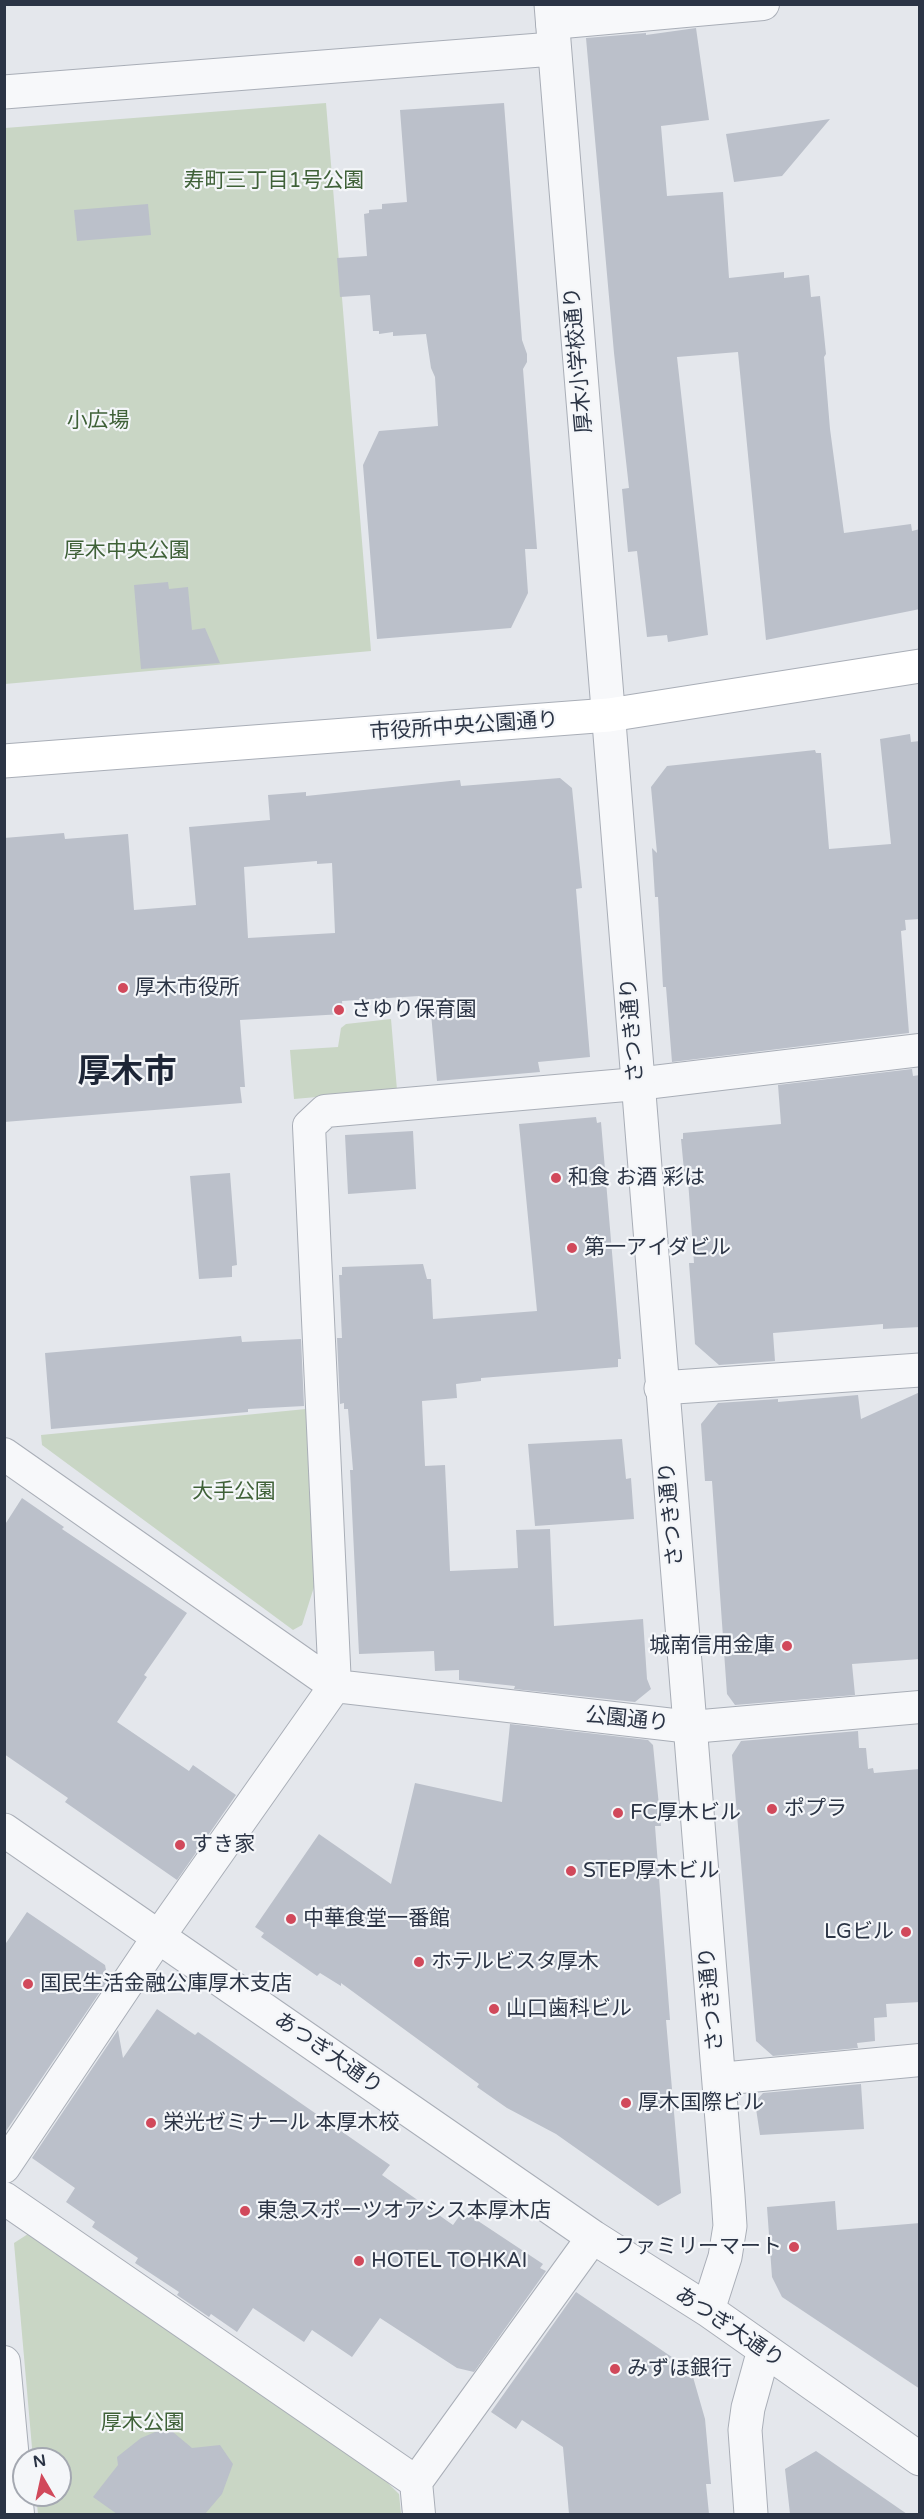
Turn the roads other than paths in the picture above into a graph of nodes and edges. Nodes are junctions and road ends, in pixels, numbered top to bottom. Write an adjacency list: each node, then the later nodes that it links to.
1 (764, 4): 2 (street)
2 (552, 25): 3 (street); 5 (street, 厚木小学校通り)
3 (4, 92)
4 (920, 666): 5 (main road, 市役所中央公園通り)
5 (609, 715): 6 (main road, 市役所中央公園通り); 8 (street, さつき通り)
6 (4, 761)
7 (920, 1050): 8 (street)
8 (637, 1084): 10 (street, さつき通り); 12 (street)
9 (920, 1370): 10 (street)
10 (661, 1388): 14 (street, さつき通り)
11 (4, 1454): 12 (street)
12 (335, 1686): 14 (street, 公園通り); 16 (street)
13 (920, 1707): 14 (street, 公園通り)
14 (691, 1727): 18 (street, さつき通り)
15 (4, 1830): 16 (street, あつぎ大通り)
16 (159, 1936): 19 (street); 21 (street, あつぎ大通り)
17 (920, 2060): 18 (street)
18 (719, 2079): 22 (street, さつき通り)
19 (4, 2167)
20 (4, 2198): 27 (street)
21 (592, 2236): 22 (street, あつぎ大通り); 27 (street)
22 (708, 2310): 23 (street, あつぎ大通り)
23 (764, 2350): 25 (street, あつぎ大通り); 30 (street)
24 (4, 2362): 26 (street)
25 (920, 2459)
26 (9, 2465): 28 (street)
27 (416, 2482): 29 (street)
28 (18, 2514)
29 (419, 2514)
30 (751, 2514)

